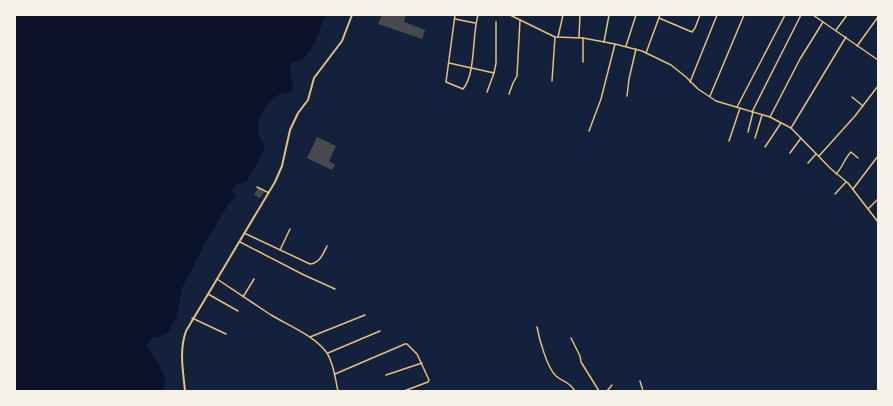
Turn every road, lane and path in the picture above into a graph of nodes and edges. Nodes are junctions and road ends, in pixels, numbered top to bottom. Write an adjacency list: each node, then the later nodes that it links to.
1 (352, 15): 75 (main road)
2 (455, 15): 21 (street)
3 (478, 15): 25 (street)
4 (510, 15): 19 (street)
5 (518, 15): 19 (street)
6 (563, 15): 29 (street)
7 (580, 15): 30 (street)
8 (609, 15): 32 (street)
9 (636, 15): 34 (street)
10 (660, 15): 20 (street)
11 (700, 15): 20 (street)
12 (717, 15): 44 (street)
13 (744, 15): 49 (street)
14 (785, 15): 52 (street)
15 (801, 15): 54 (street)
16 (813, 15): 24 (street)
17 (847, 15): 26 (street)
18 (878, 17): 35 (street)
19 (516, 18): 22 (street)
20 (659, 18): 37 (street)
21 (455, 20): 25 (street); 40 (street)
22 (520, 20): 27 (street); 47 (street)
23 (496, 22): 42 (street)
24 (823, 22): 26 (street); 56 (street)
25 (476, 23): 41 (street)
26 (836, 30): 28 (street)
27 (555, 37): 29 (street); 43 (street)
28 (846, 37): 35 (street); 58 (street)
29 (558, 38): 30 (street)
30 (579, 38): 31 (street)
31 (583, 38): 32 (street); 39 (street)
32 (604, 42): 33 (street)
33 (615, 44): 34 (street); 59 (street)
34 (626, 46): 36 (street)
35 (857, 46): 38 (street)
36 (636, 49): 37 (street); 48 (street)
37 (646, 53): 44 (street)
38 (878, 60)
39 (583, 62)
40 (449, 63): 41 (street); 41 (street)
41 (471, 68): 42 (street)
42 (494, 73): 46 (street)
43 (552, 81)
44 (690, 82): 49 (street)
45 (878, 86): 51 (street)
46 (488, 92)
47 (509, 94)
48 (627, 96)
49 (710, 97): 52 (street)
50 (852, 97): 51 (street)
51 (863, 106): 67 (street)
52 (737, 107): 53 (street)
53 (740, 108): 54 (street); 63 (street)
54 (753, 112): 55 (street); 60 (street)
55 (762, 115): 56 (street); 61 (street)
56 (770, 117): 57 (street)
57 (781, 123): 58 (street); 64 (street)
58 (791, 128): 62 (street)
59 (589, 130)
60 (748, 132)
61 (755, 138)
62 (801, 138): 65 (street); 66 (street)
63 (729, 141)
64 (765, 147)
65 (790, 153)
66 (816, 154): 67 (street); 70 (street)
67 (819, 156): 71 (street)
68 (878, 156): 74 (street)
69 (858, 158): 71 (street)
70 (808, 163)
71 (836, 174): 72 (street)
72 (846, 182): 74 (street); 76 (street)
73 (257, 188): 75 (street)
74 (853, 189): 78 (street)
75 (269, 193): 81 (main road)
76 (835, 194)
77 (878, 199): 78 (street)
78 (868, 209): 79 (street)
79 (878, 222)
80 (290, 229): 84 (street)
81 (244, 233): 82 (main road); 84 (street)
82 (239, 242): 85 (main road); 87 (street)
83 (327, 246): 84 (street)
84 (280, 250)
85 (217, 279): 88 (main road); 89 (street)
86 (254, 279): 89 (street)
87 (335, 289)
88 (208, 294): 90 (street); 92 (main road)
89 (243, 297): 96 (street)
90 (238, 311)
91 (365, 315): 96 (street)
92 (192, 318): 95 (street); 104 (main road)
93 (537, 326): 107 (street)
94 (380, 332): 98 (street)
95 (226, 334)
96 (310, 338): 98 (street)
97 (571, 338): 108 (street)
98 (328, 353): 100 (street)
99 (422, 363): 100 (street); 101 (street); 106 (street)
100 (335, 374): 105 (street)
101 (386, 375)
102 (640, 381): 110 (street)
103 (612, 385): 109 (street)
104 (185, 391)
105 (338, 391)
106 (404, 391)
107 (575, 391)
108 (599, 391)
109 (606, 391)
110 (643, 391)

